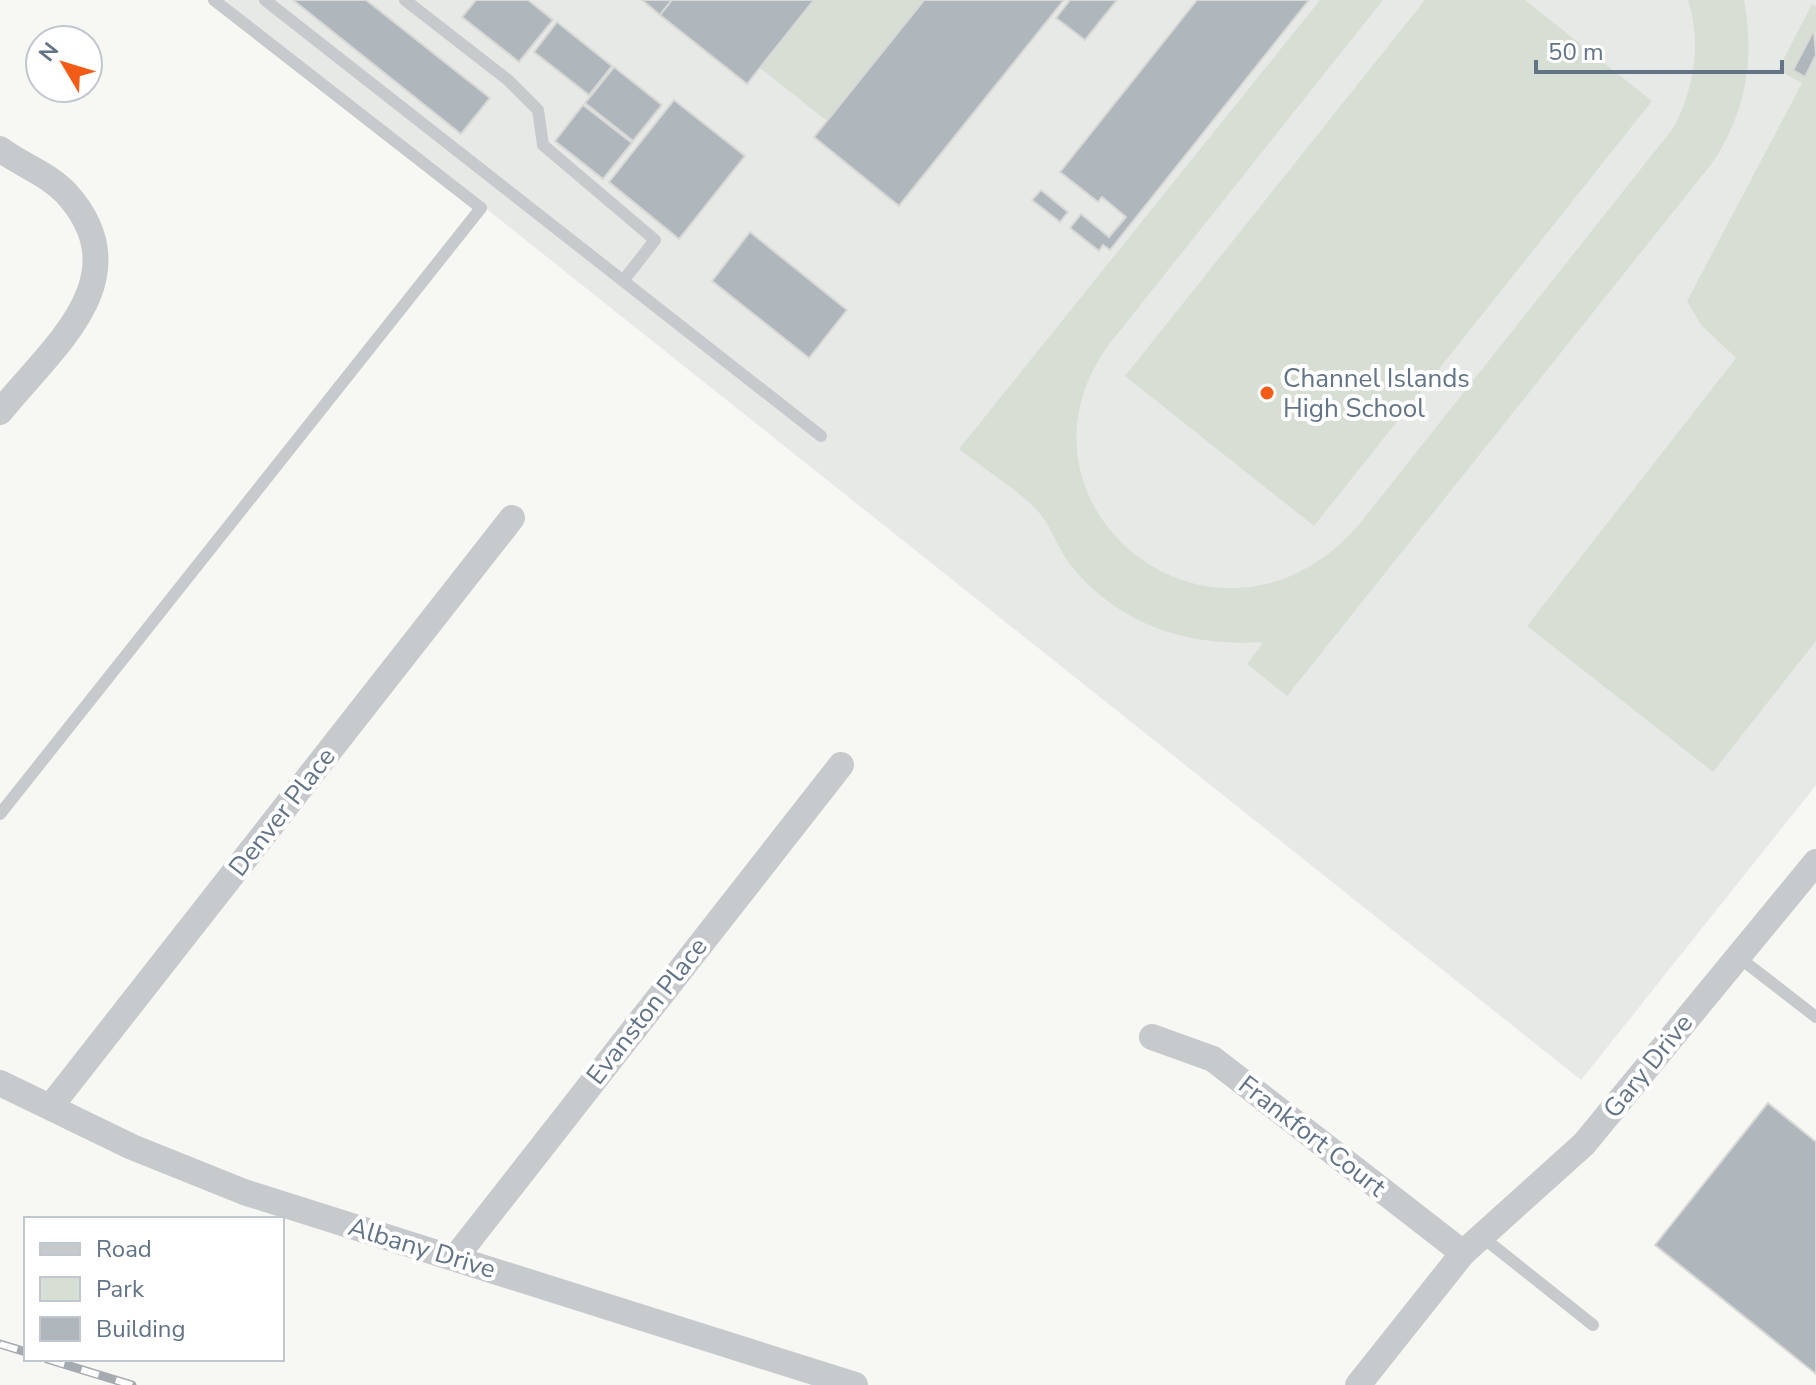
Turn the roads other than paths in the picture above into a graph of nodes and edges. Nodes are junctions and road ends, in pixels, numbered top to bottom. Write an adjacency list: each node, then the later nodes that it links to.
1 (214, 0): 10 (lane)
2 (265, 0): 5 (lane)
3 (405, 0): 5 (lane)
4 (0, 149): 6 (street)
5 (623, 281): 7 (lane)
6 (0, 412)
7 (821, 436)
8 (512, 518): 16 (street, Denver Place)
9 (841, 765): 18 (street, Evanston Place)
10 (0, 814)
11 (1816, 862): 12 (street, Gary Drive)
12 (1737, 956): 13 (lane); 17 (street, Gary Drive)
13 (1816, 1017)
14 (1152, 1037): 17 (street, Frankfort Court)
15 (0, 1083): 16 (street, Albany Drive)
16 (51, 1106): 18 (street, Albany Drive)
17 (1472, 1244): 19 (lane); 21 (street, Gary Drive)
18 (455, 1258): 20 (street, Albany Drive)
19 (1593, 1325)
20 (855, 1385)
21 (1358, 1385)

